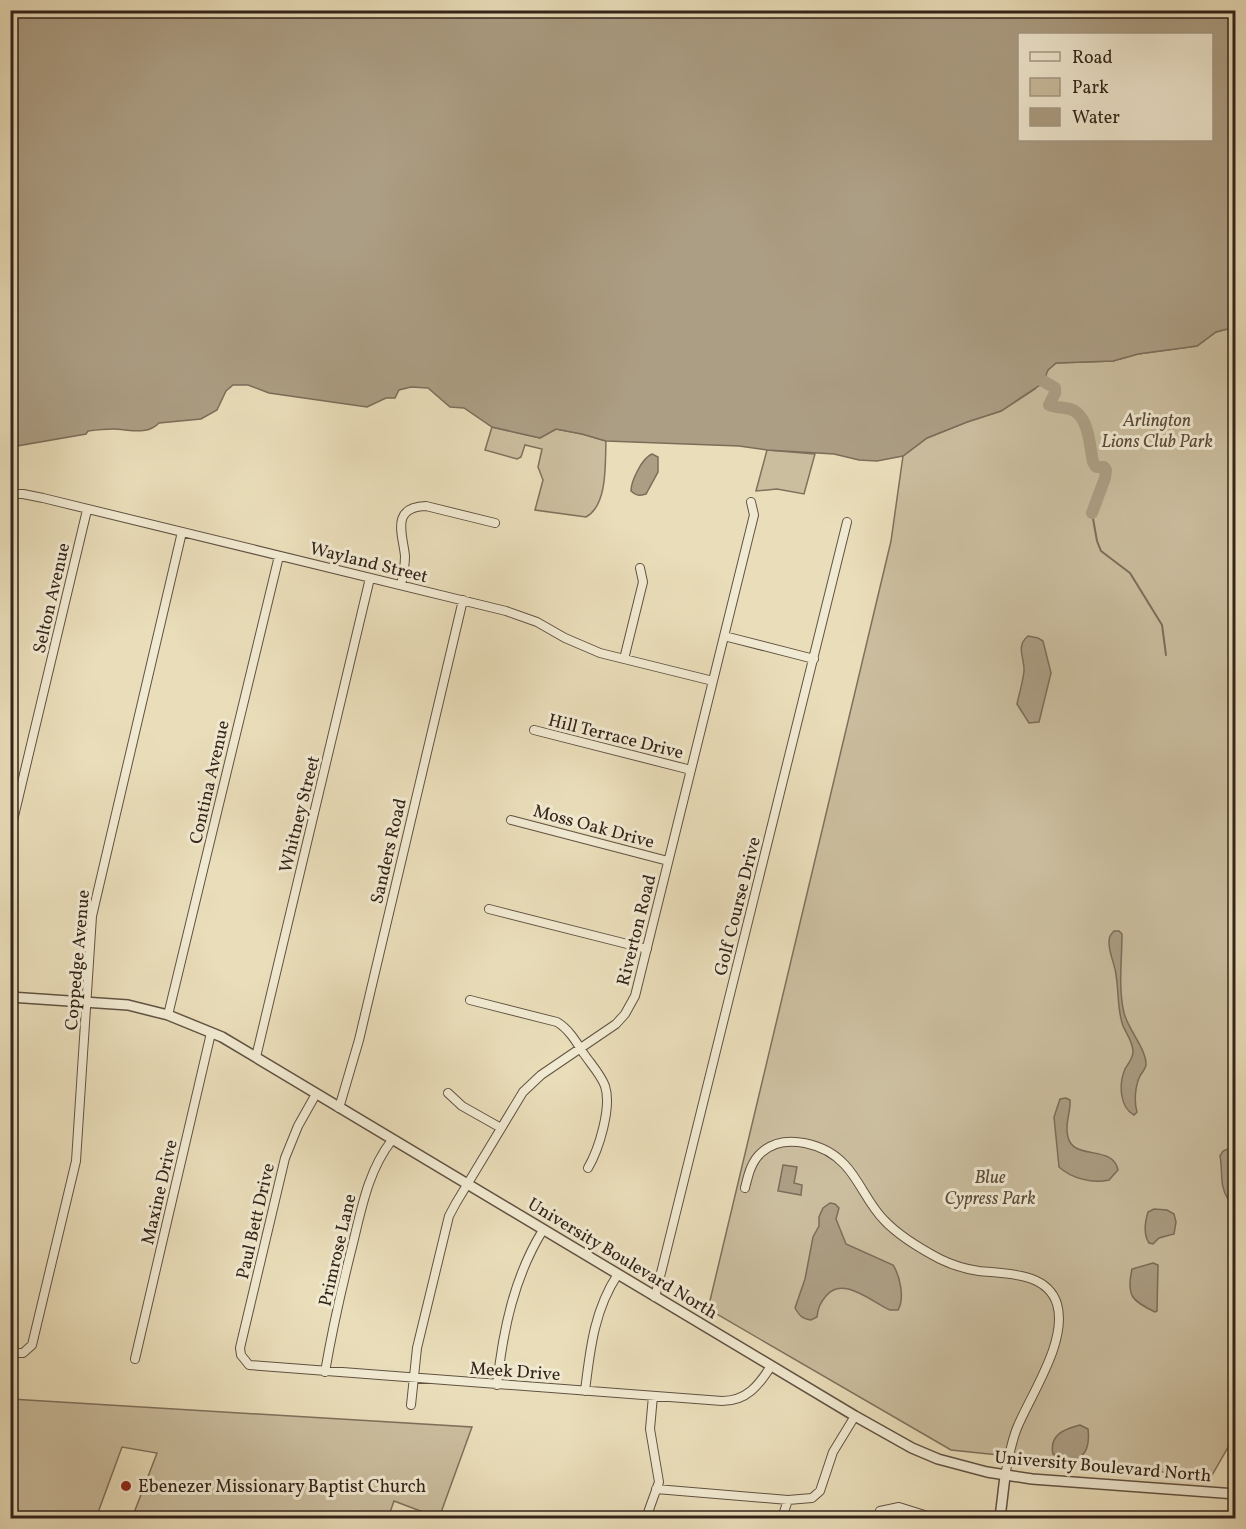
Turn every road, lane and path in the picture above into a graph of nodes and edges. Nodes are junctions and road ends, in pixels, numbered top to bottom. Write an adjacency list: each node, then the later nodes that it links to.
1 (10, 494): 3 (street, Wayland Street)
2 (751, 502): 12 (street, Riverton Road)
3 (87, 510): 6 (street, Wayland Street); 19 (street, Selton Avenue)
4 (847, 522): 14 (street, Golf Course Drive)
5 (495, 523): 10 (street)
6 (182, 532): 7 (street, Wayland Street); 25 (street, Coppedge Avenue)
7 (279, 556): 9 (street, Wayland Street); 26 (street, Contina Avenue)
8 (640, 568): 13 (street)
9 (370, 578): 10 (street, Wayland Street); 29 (street, Whitney Street)
10 (401, 585): 11 (street, Wayland Street)
11 (463, 600): 13 (street, Wayland Street); 32 (street, Sanders Road)
12 (724, 636): 14 (street); 15 (street, Riverton Road)
13 (624, 659): 15 (street, Wayland Street)
14 (814, 659): 40 (street, Golf Course Drive)
15 (713, 681): 17 (street, Riverton Road)
16 (534, 730): 17 (street, Hill Terrace Drive)
17 (691, 770): 20 (street, Riverton Road)
18 (512, 820): 20 (street, Moss Oak Drive)
19 (10, 833)
20 (668, 861): 22 (street, Riverton Road)
21 (489, 909): 22 (street)
22 (646, 950): 28 (street, Riverton Road)
23 (10, 997): 25 (street, University Boulevard North)
24 (470, 1000): 28 (street)
25 (87, 1001): 26 (street, University Boulevard North); 41 (street, Coppedge Avenue)
26 (168, 1015): 27 (street, University Boulevard North)
27 (211, 1033): 29 (street, University Boulevard North); 42 (street, Maxine Drive)
28 (581, 1049): 33 (street, Riverton Road); 35 (street)
29 (256, 1057): 31 (street, University Boulevard North)
30 (448, 1093): 33 (street)
31 (316, 1095): 32 (street, University Boulevard North); 43 (street, Paul Bett Drive)
32 (339, 1108): 34 (street, University Boulevard North)
33 (501, 1128): 36 (street, Riverton Road)
34 (392, 1140): 36 (street, University Boulevard North); 45 (street, Primrose Lane)
35 (588, 1168)
36 (468, 1185): 38 (street, University Boulevard North); 46 (street, Riverton Road)
37 (745, 1188): 52 (street)
38 (543, 1230): 39 (street, University Boulevard North); 47 (street)
39 (618, 1274): 40 (street, University Boulevard North); 48 (street)
40 (655, 1297): 44 (street, University Boulevard North)
41 (10, 1353)
42 (135, 1359)
43 (243, 1360): 45 (street, Meek Drive)
44 (771, 1366): 49 (street, Meek Drive); 51 (street, University Boulevard North)
45 (326, 1372): 46 (street, Meek Drive)
46 (414, 1378): 47 (street, Meek Drive); 50 (street, Riverton Road)
47 (497, 1385): 48 (street, Meek Drive)
48 (585, 1391): 49 (street, Meek Drive)
49 (653, 1396): 53 (street)
50 (411, 1405)
51 (855, 1416): 52 (street, University Boulevard North); 55 (street)
52 (1005, 1476): 54 (street, University Boulevard North); 60 (street)
53 (656, 1490): 55 (street); 57 (street)
54 (1236, 1494)
55 (788, 1500): 58 (street)
56 (880, 1511): 59 (street)
57 (646, 1518)
58 (782, 1518)
59 (934, 1518)
60 (1000, 1518)

